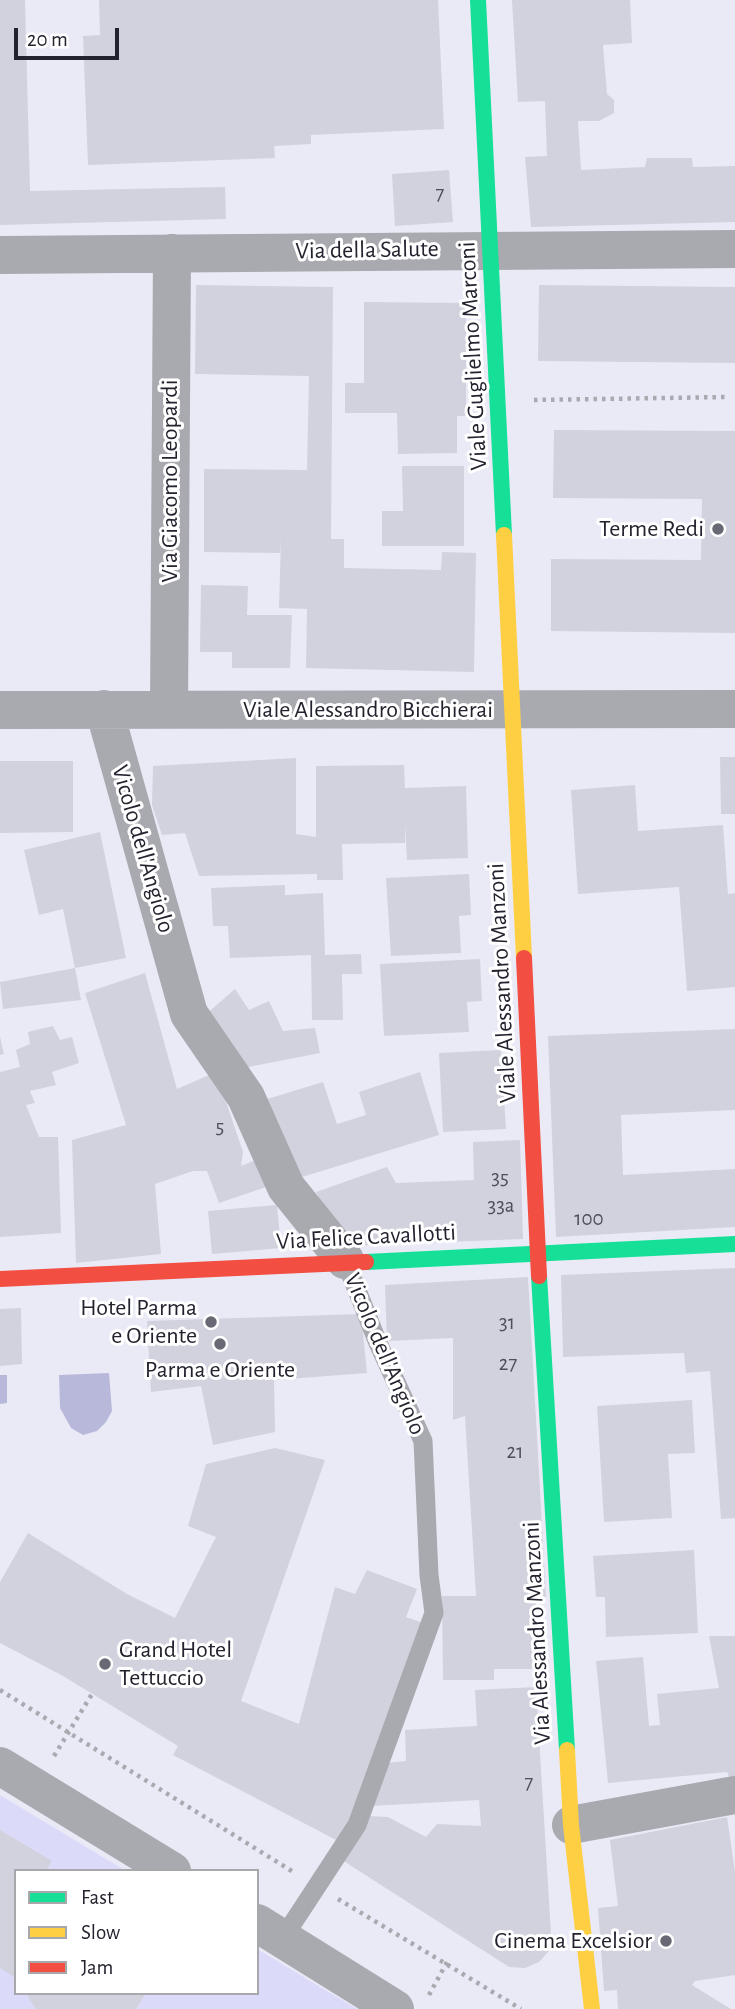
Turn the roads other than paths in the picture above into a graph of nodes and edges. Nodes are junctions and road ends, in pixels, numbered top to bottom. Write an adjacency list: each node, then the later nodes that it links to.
1 (478, 0): 2 (street, Viale Guglielmo Marconi)
2 (489, 249): 3 (street, Via della Salute); 4 (street, Via della Salute); 10 (street, Viale Guglielmo Marconi)
3 (735, 249)
4 (172, 253): 5 (street, Via della Salute); 7 (street, Via Giacomo Leopardi)
5 (0, 255)
6 (104, 709): 7 (street, Viale Alessandro Bicchierai); 9 (street, Viale Alessandro Bicchierai); 13 (street, Vicolo dell'Angiolo)
7 (169, 709): 10 (street, Viale Alessandro Bicchierai)
8 (735, 709): 10 (street, Viale Alessandro Bicchierai)
9 (0, 710)
10 (511, 710): 12 (street, Viale Alessandro Manzoni)
11 (735, 1244): 12 (street, Via Felice Cavallotti)
12 (538, 1253): 13 (street, Via Felice Cavallotti); 17 (street, Via Alessandro Manzoni)
13 (345, 1260): 14 (street, Via Felice Cavallotti); 19 (lane, Vicolo dell'Angiolo)
14 (0, 1279)
15 (0, 1766): 18 (street)
16 (735, 1795): 17 (street)
17 (571, 1825): 21 (street, Via Alessandro Manzoni)
18 (169, 1869)
19 (270, 1931): 20 (street)
20 (411, 2003)
21 (592, 2009)

